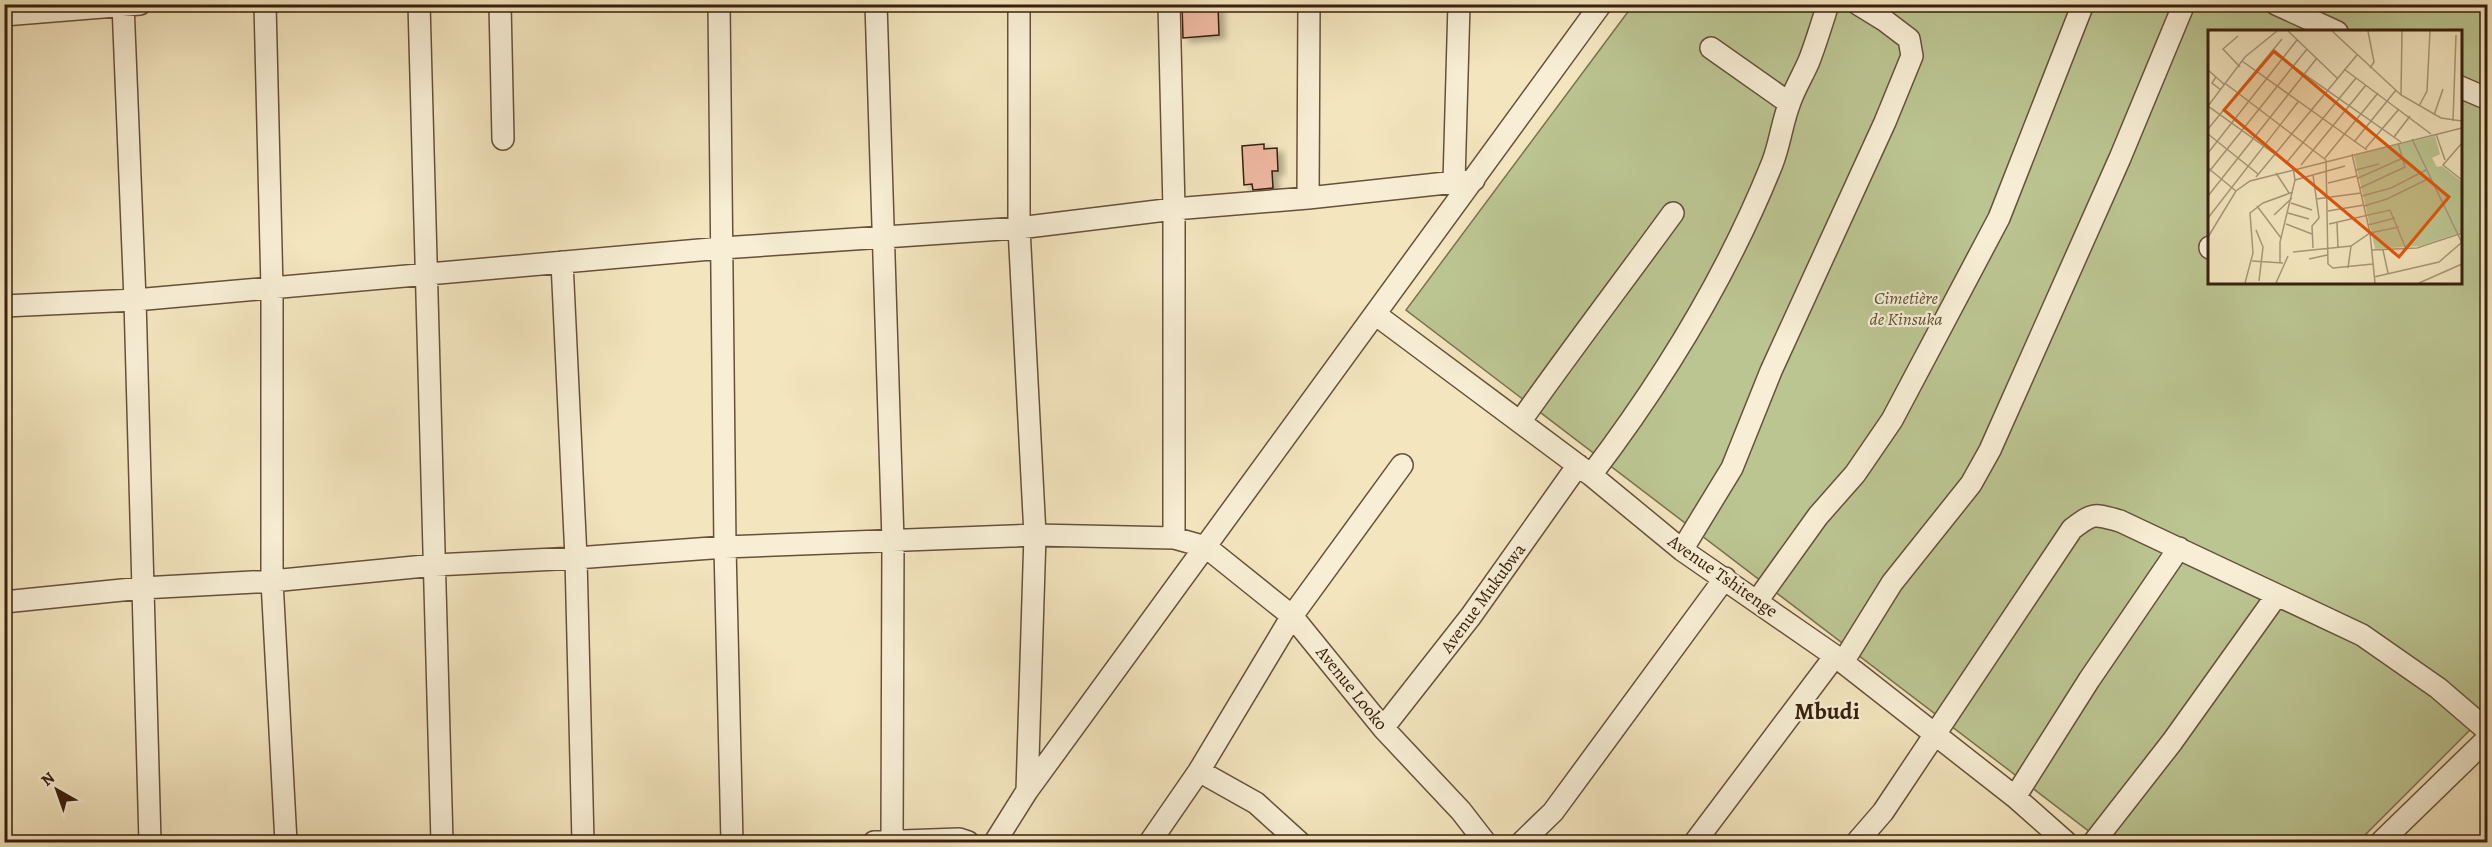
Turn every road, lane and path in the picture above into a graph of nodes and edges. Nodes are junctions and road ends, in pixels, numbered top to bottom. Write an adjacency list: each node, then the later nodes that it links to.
1 (140, 4): 17 (street)
2 (265, 4): 35 (street)
3 (419, 4): 34 (street)
4 (500, 4): 25 (street)
5 (719, 4): 32 (street)
6 (876, 4): 31 (street)
7 (1019, 4): 30 (street)
8 (1169, 4): 28 (street)
9 (1309, 4): 27 (street)
10 (1459, 4): 26 (street)
11 (1601, 4): 26 (street)
12 (1828, 4): 24 (street, Avenue Mukubwa)
13 (1858, 4): 48 (street)
14 (2083, 4): 55 (street)
15 (2184, 4): 58 (street)
16 (2276, 4): 19 (street)
17 (123, 5): 18 (street); 36 (street)
18 (4, 15)
19 (2313, 19): 20 (street)
20 (2333, 30)
21 (1711, 48): 24 (street)
22 (2462, 88): 23 (street)
23 (2487, 99)
24 (1789, 103): 41 (street, Avenue Mukubwa)
25 (503, 139)
26 (1464, 181): 27 (street); 38 (street)
27 (1308, 198): 28 (street)
28 (1174, 209): 30 (street); 43 (street)
29 (1672, 213): 39 (street)
30 (1019, 228): 31 (street); 42 (street)
31 (885, 238): 32 (street); 44 (street)
32 (722, 248): 33 (street); 45 (street)
33 (562, 262): 34 (street); 49 (street)
34 (427, 274): 35 (street); 50 (street)
35 (272, 289): 36 (street); 52 (street)
36 (135, 300): 37 (street); 53 (street)
37 (4, 306)
38 (1375, 314): 39 (street, Avenue Tshitenge); 46 (street)
39 (1520, 422): 41 (street, Avenue Tshitenge)
40 (1401, 465): 57 (street)
41 (1585, 470): 48 (street, Avenue Tshitenge); 59 (street, Avenue Mukubwa)
42 (1035, 535): 43 (street); 44 (street); 64 (street)
43 (1174, 538): 46 (street)
44 (893, 542): 45 (street); 66 (street)
45 (725, 547): 49 (street); 71 (street)
46 (1206, 547): 57 (street, Avenue Looko); 64 (street)
47 (2179, 548): 54 (street); 61 (street); 65 (street)
48 (1682, 550): 51 (street, Avenue Tshitenge)
49 (576, 558): 50 (street); 70 (street)
50 (435, 565): 52 (street); 69 (street)
51 (1725, 578): 55 (street, Avenue Tshitenge); 77 (street)
52 (272, 581): 53 (street); 68 (street)
53 (142, 588): 56 (street); 67 (street)
54 (2277, 595): 60 (street); 81 (street)
55 (1757, 601): 58 (street, Avenue Tshitenge)
56 (4, 602)
57 (1292, 616): 59 (street, Avenue Looko); 63 (street)
58 (1839, 659): 61 (street, Avenue Tshitenge); 78 (street)
59 (1383, 728): 76 (street, Avenue Looko)
60 (2487, 731)
61 (1935, 735): 65 (street, Avenue Tshitenge); 79 (street)
62 (2487, 738): 82 (street)
63 (1199, 771): 74 (street); 75 (street)
64 (1028, 791): 73 (street)
65 (2015, 797): 80 (street, Avenue Tshitenge)
66 (883, 842): 72 (street)
67 (150, 843)
68 (286, 843)
69 (442, 843)
70 (583, 843)
71 (732, 843)
72 (968, 843)
73 (995, 843)
74 (1150, 843)
75 (1299, 843)
76 (1485, 843)
77 (1522, 843)
78 (1695, 843)
79 (1857, 843)
80 (2066, 843)
81 (2094, 843)
82 (2381, 843)

